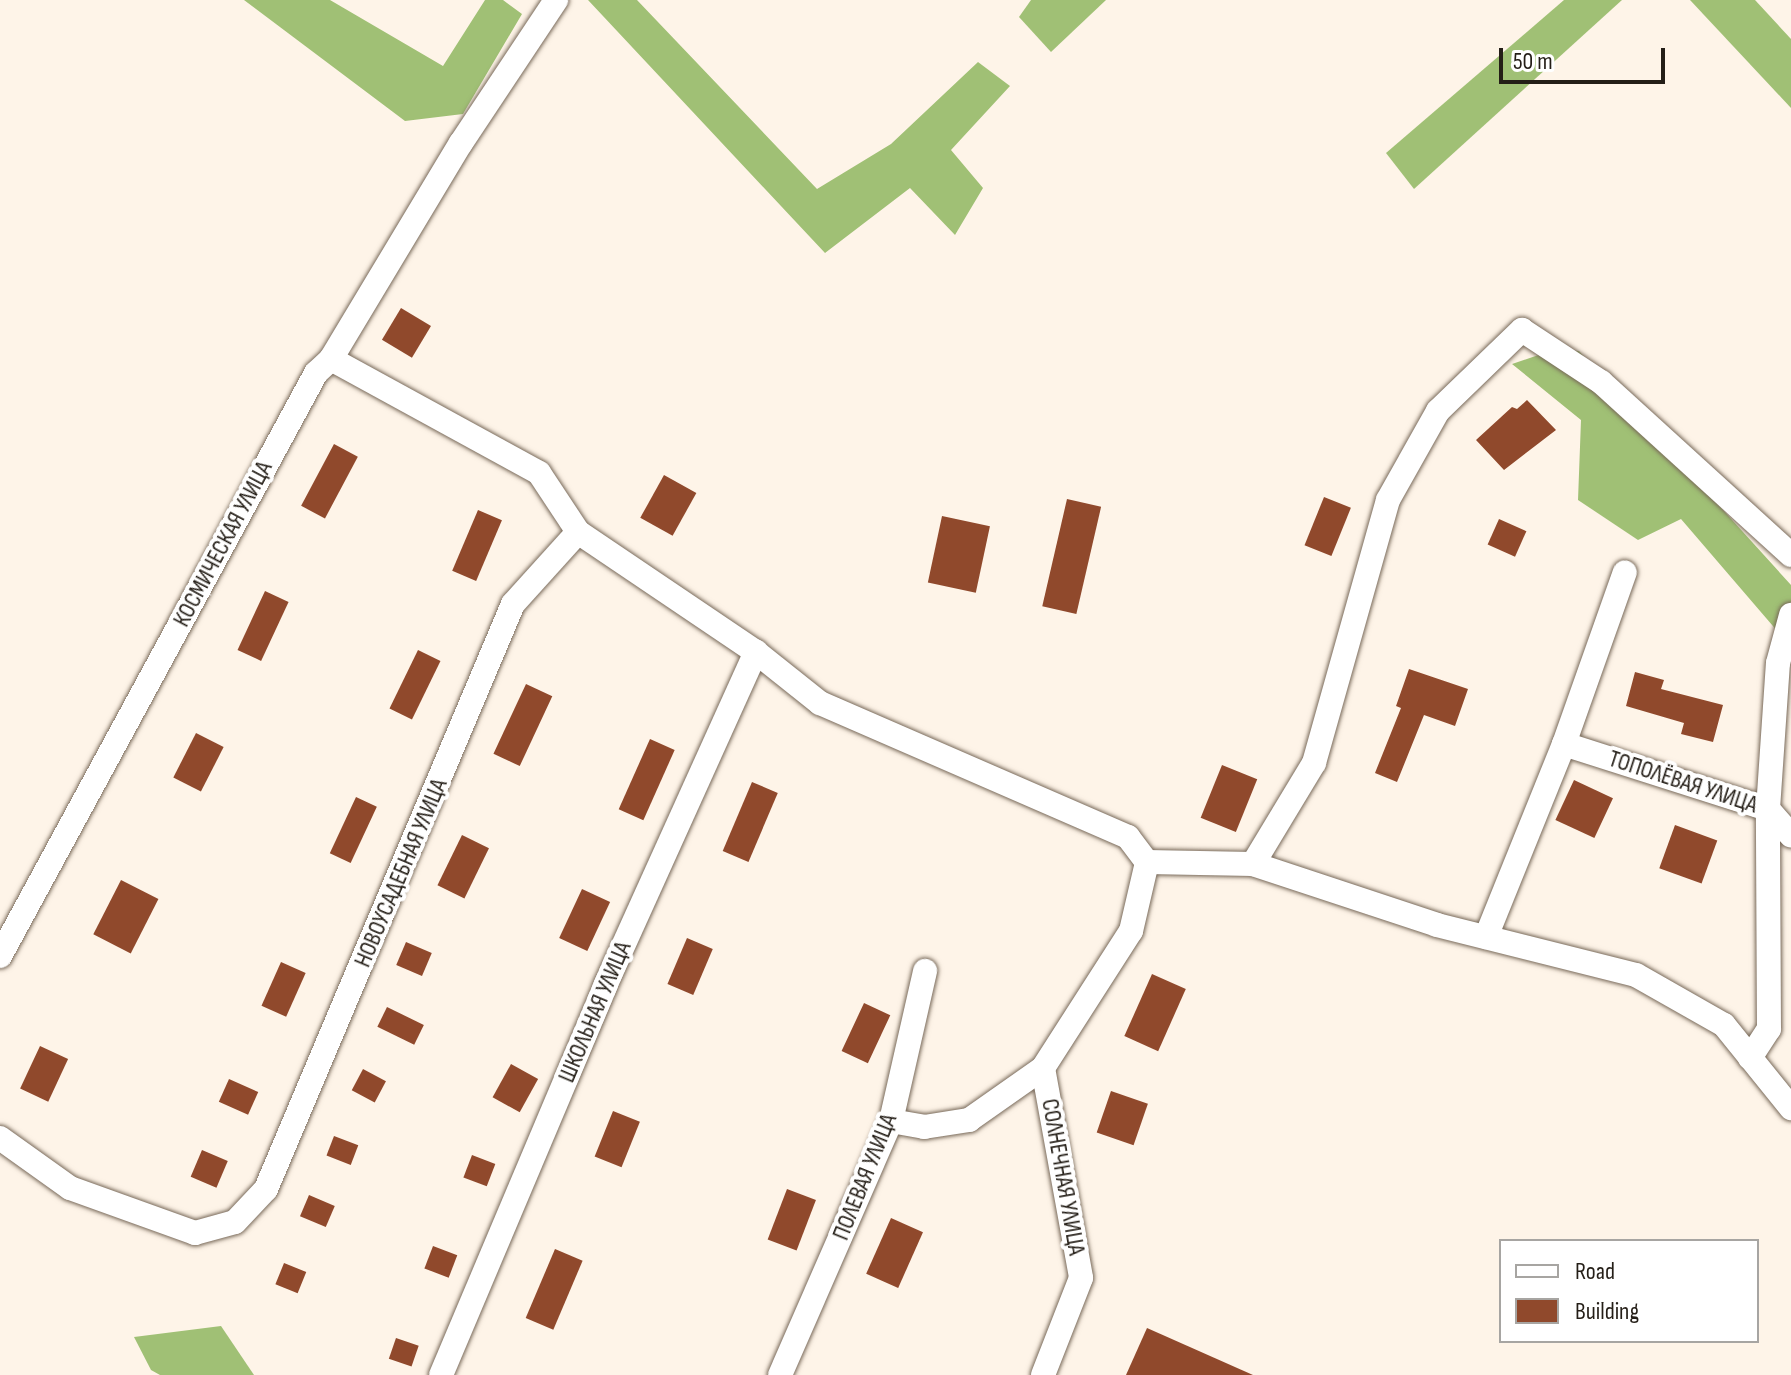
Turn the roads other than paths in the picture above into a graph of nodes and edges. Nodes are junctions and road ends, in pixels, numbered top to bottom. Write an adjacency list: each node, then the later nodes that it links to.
1 (556, 0): 2 (street, КОСМИЧЕСКАЯ УЛИЦА)
2 (331, 359): 3 (street); 14 (street, КОСМИЧЕСКАЯ УЛИЦА)
3 (578, 532): 7 (street); 20 (street, НОВОУСАДЕБНАЯ УЛИЦА)
4 (1791, 555): 12 (street)
5 (1625, 572): 8 (street)
6 (1791, 615): 9 (street)
7 (756, 652): 11 (street); 21 (street, ШКОЛЬНАЯ УЛИЦА)
8 (1564, 744): 9 (street, ТОПОЛЁВАЯ УЛИЦА); 13 (street)
9 (1768, 809): 10 (street, ТОПОЛЁВАЯ УЛИЦА); 16 (street)
10 (1791, 835)
11 (1147, 862): 12 (street); 17 (street)
12 (1253, 864): 13 (street)
13 (1486, 937): 16 (street)
14 (0, 956)
15 (925, 971): 19 (street, ПОЛЕВАЯ УЛИЦА)
16 (1750, 1058): 18 (street)
17 (1043, 1068): 19 (street); 23 (street, СОЛНЕЧНАЯ УЛИЦА)
18 (1791, 1108)
19 (891, 1121): 22 (street, ПОЛЕВАЯ УЛИЦА)
20 (0, 1138)
21 (441, 1375)
22 (780, 1375)
23 (1043, 1375)

